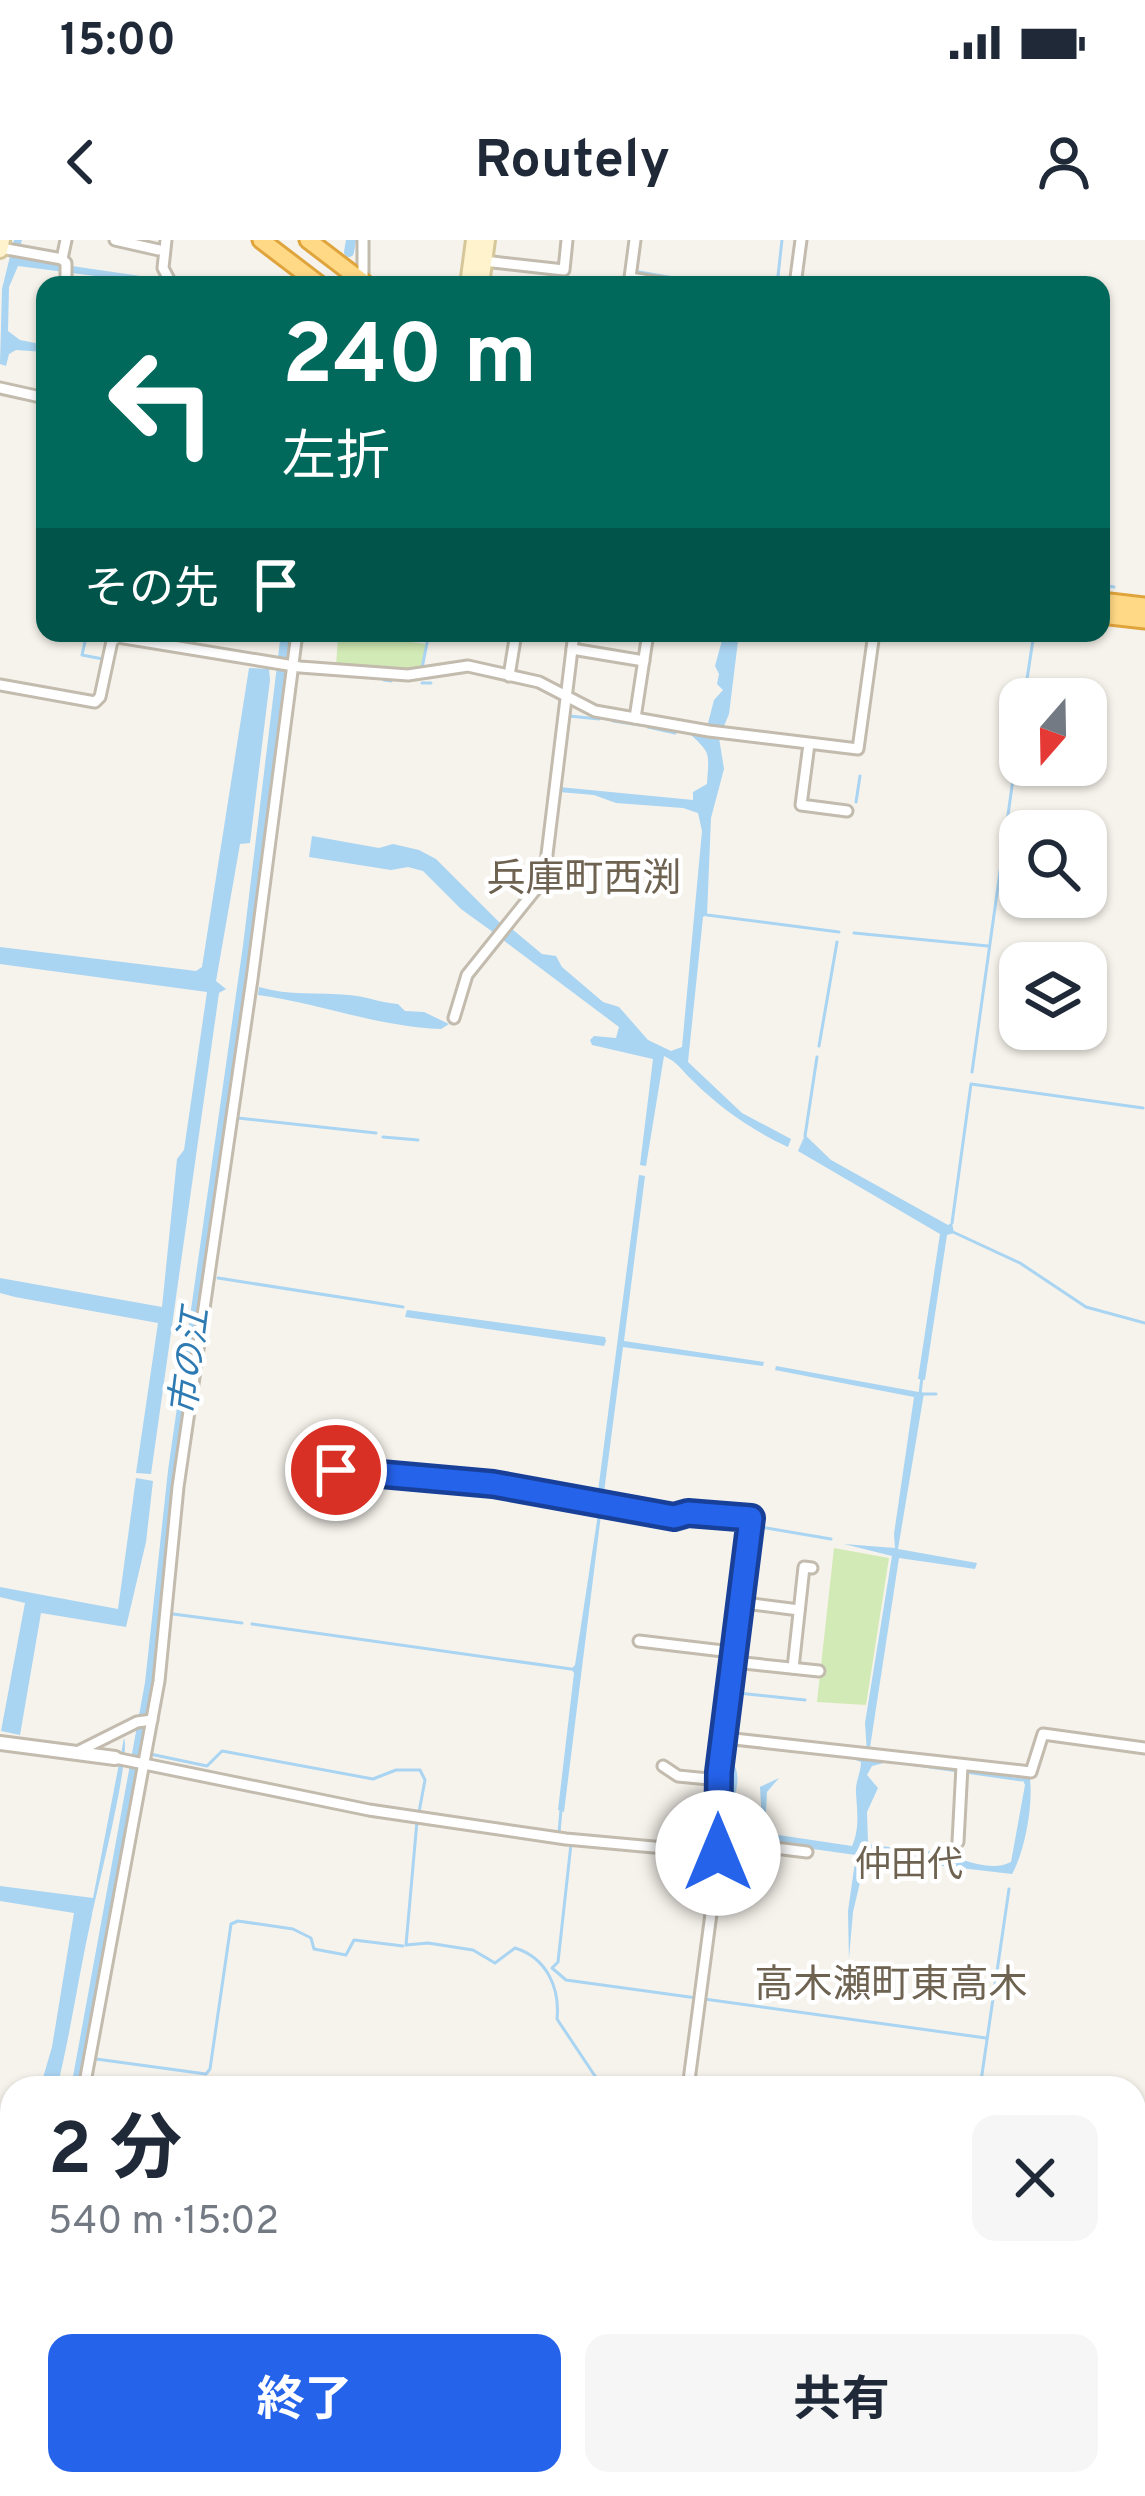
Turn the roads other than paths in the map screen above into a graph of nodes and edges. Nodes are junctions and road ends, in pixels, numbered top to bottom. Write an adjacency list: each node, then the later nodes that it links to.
1 (66, 240): 16 (street)
2 (115, 240): 14 (street)
3 (166, 240): 18 (street)
4 (261, 240): 19 (highway)
5 (309, 240): 20 (highway)
6 (363, 240): 21 (street)
7 (474, 240): 22 (main road)
8 (487, 240): 15 (main road)
9 (567, 240): 17 (street)
10 (625, 240): 11 (street)
11 (635, 240): 25 (street)
12 (801, 240): 26 (street)
13 (6, 249): 16 (street)
14 (159, 250)
15 (484, 261): 17 (street); 23 (main road)
16 (65, 270)
17 (564, 270): 24 (street)
18 (167, 276)
19 (309, 276)
20 (357, 276)
21 (364, 276)
22 (469, 276)
23 (482, 276)
24 (563, 276)
25 (633, 276)
26 (796, 276)
27 (0, 388): 28 (street)
28 (36, 396)
29 (1110, 602): 30 (highway)
30 (1145, 606)
31 (1110, 616): 32 (highway)
32 (1145, 620)
33 (109, 642): 44 (street)
34 (148, 642): 42 (street)
35 (296, 642): 42 (street)
36 (515, 642): 43 (street)
37 (575, 642): 40 (street)
38 (647, 642): 41 (street)
39 (873, 642): 47 (street)
40 (576, 650): 41 (street); 45 (street)
41 (644, 661): 46 (street)
42 (292, 666): 43 (street); 58 (street)
43 (509, 676): 45 (street)
44 (0, 685)
45 (565, 694): 46 (street); 49 (street)
46 (634, 718): 47 (street)
47 (809, 744): 48 (street)
48 (847, 811)
49 (454, 1018)
50 (336, 1470): 55 (street)
51 (812, 1568): 53 (street)
52 (752, 1604): 53 (street)
53 (799, 1610): 56 (street)
54 (639, 1641): 55 (street)
55 (738, 1660): 56 (street); 59 (street)
56 (793, 1668): 57 (street)
57 (819, 1671)
58 (152, 1720): 62 (street); 63 (street)
59 (731, 1739): 66 (street); 67 (street)
60 (0, 1743): 62 (street)
61 (1145, 1748): 66 (street)
62 (68, 1755): 64 (street)
63 (146, 1757): 64 (street); 69 (street); 71 (street)
64 (122, 1760)
65 (663, 1766): 67 (street)
66 (962, 1770): 68 (street)
67 (718, 1780): 69 (street)
68 (958, 1842)
69 (719, 1847): 70 (street); 72 (street)
70 (807, 1852)
71 (86, 2076)
72 (690, 2076)

